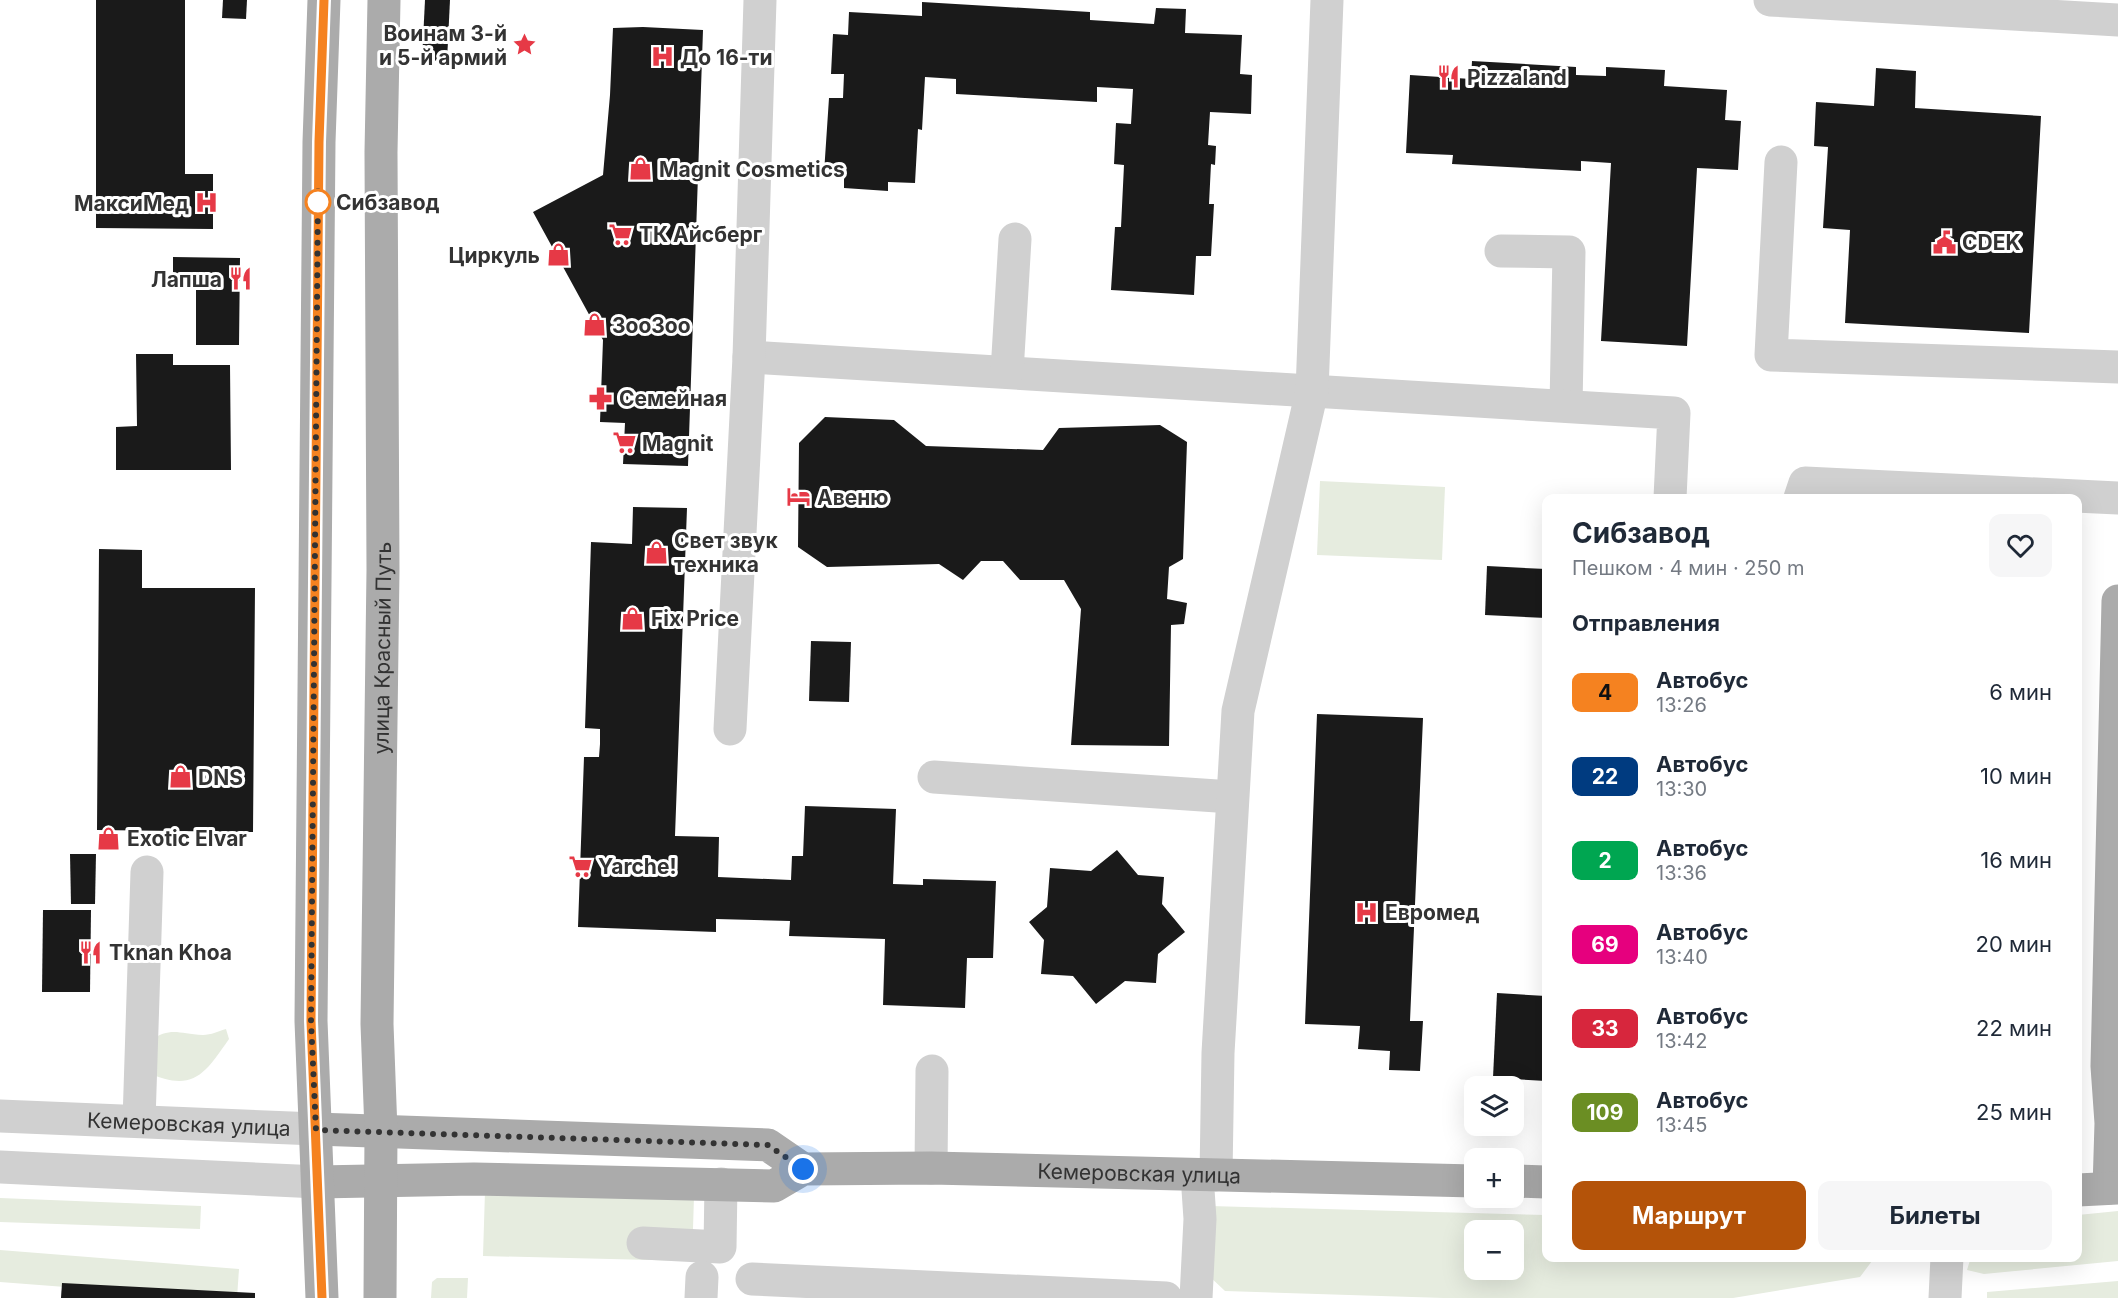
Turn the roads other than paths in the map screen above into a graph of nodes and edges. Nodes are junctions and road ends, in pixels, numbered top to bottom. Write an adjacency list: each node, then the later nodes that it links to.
1 (324, 0): 28 (main road)
2 (384, 0): 29 (main road, улица Красный Путь)
3 (760, 0): 10 (street)
4 (1327, 0): 13 (street)
5 (1770, 0): 6 (street)
6 (2118, 20)
7 (1781, 162): 11 (street)
8 (1015, 239): 12 (street)
9 (1501, 251): 14 (street)
10 (749, 357): 12 (street); 21 (street)
11 (2118, 367)
12 (1007, 372): 13 (street)
13 (1312, 391): 14 (street); 23 (street)
14 (1566, 406): 16 (street)
15 (1795, 493): 17 (street)
16 (1670, 494)
17 (1860, 494)
18 (2082, 497): 19 (street)
19 (2118, 498)
20 (2118, 601): 40 (main road)
21 (730, 729)
22 (934, 777): 23 (street)
23 (1232, 797): 33 (street)
24 (147, 872): 27 (street)
25 (932, 1071): 31 (street)
26 (0, 1116): 27 (street, Кемеровская улица)
27 (140, 1121): 28 (street, Кемеровская улица)
28 (316, 1130): 29 (main road, Кемеровская улица); 37 (main road)
29 (381, 1131): 32 (main road, Кемеровская улица); 34 (main road, улица Красный Путь)
30 (0, 1167): 37 (street, Кемеровская улица)
31 (931, 1168): 32 (main road, Кемеровская улица); 33 (main road, Кемеровская улица)
32 (803, 1169): 39 (main road, Кемеровская улица)
33 (1206, 1175): 35 (main road, Кемеровская улица); 47 (street)
34 (380, 1180): 37 (main road, Кемеровская улица); 39 (main road, Кемеровская улица); 45 (main road, улица Красный Путь)
35 (1464, 1180)
36 (1524, 1181): 38 (main road)
37 (318, 1182): 44 (main road)
38 (1542, 1182)
39 (721, 1184): 41 (street)
40 (2102, 1189)
41 (643, 1244)
42 (1947, 1262): 48 (street)
43 (752, 1279): 46 (street)
44 (321, 1298)
45 (380, 1298)
46 (1166, 1298)
47 (1196, 1298)
48 (1946, 1298)

